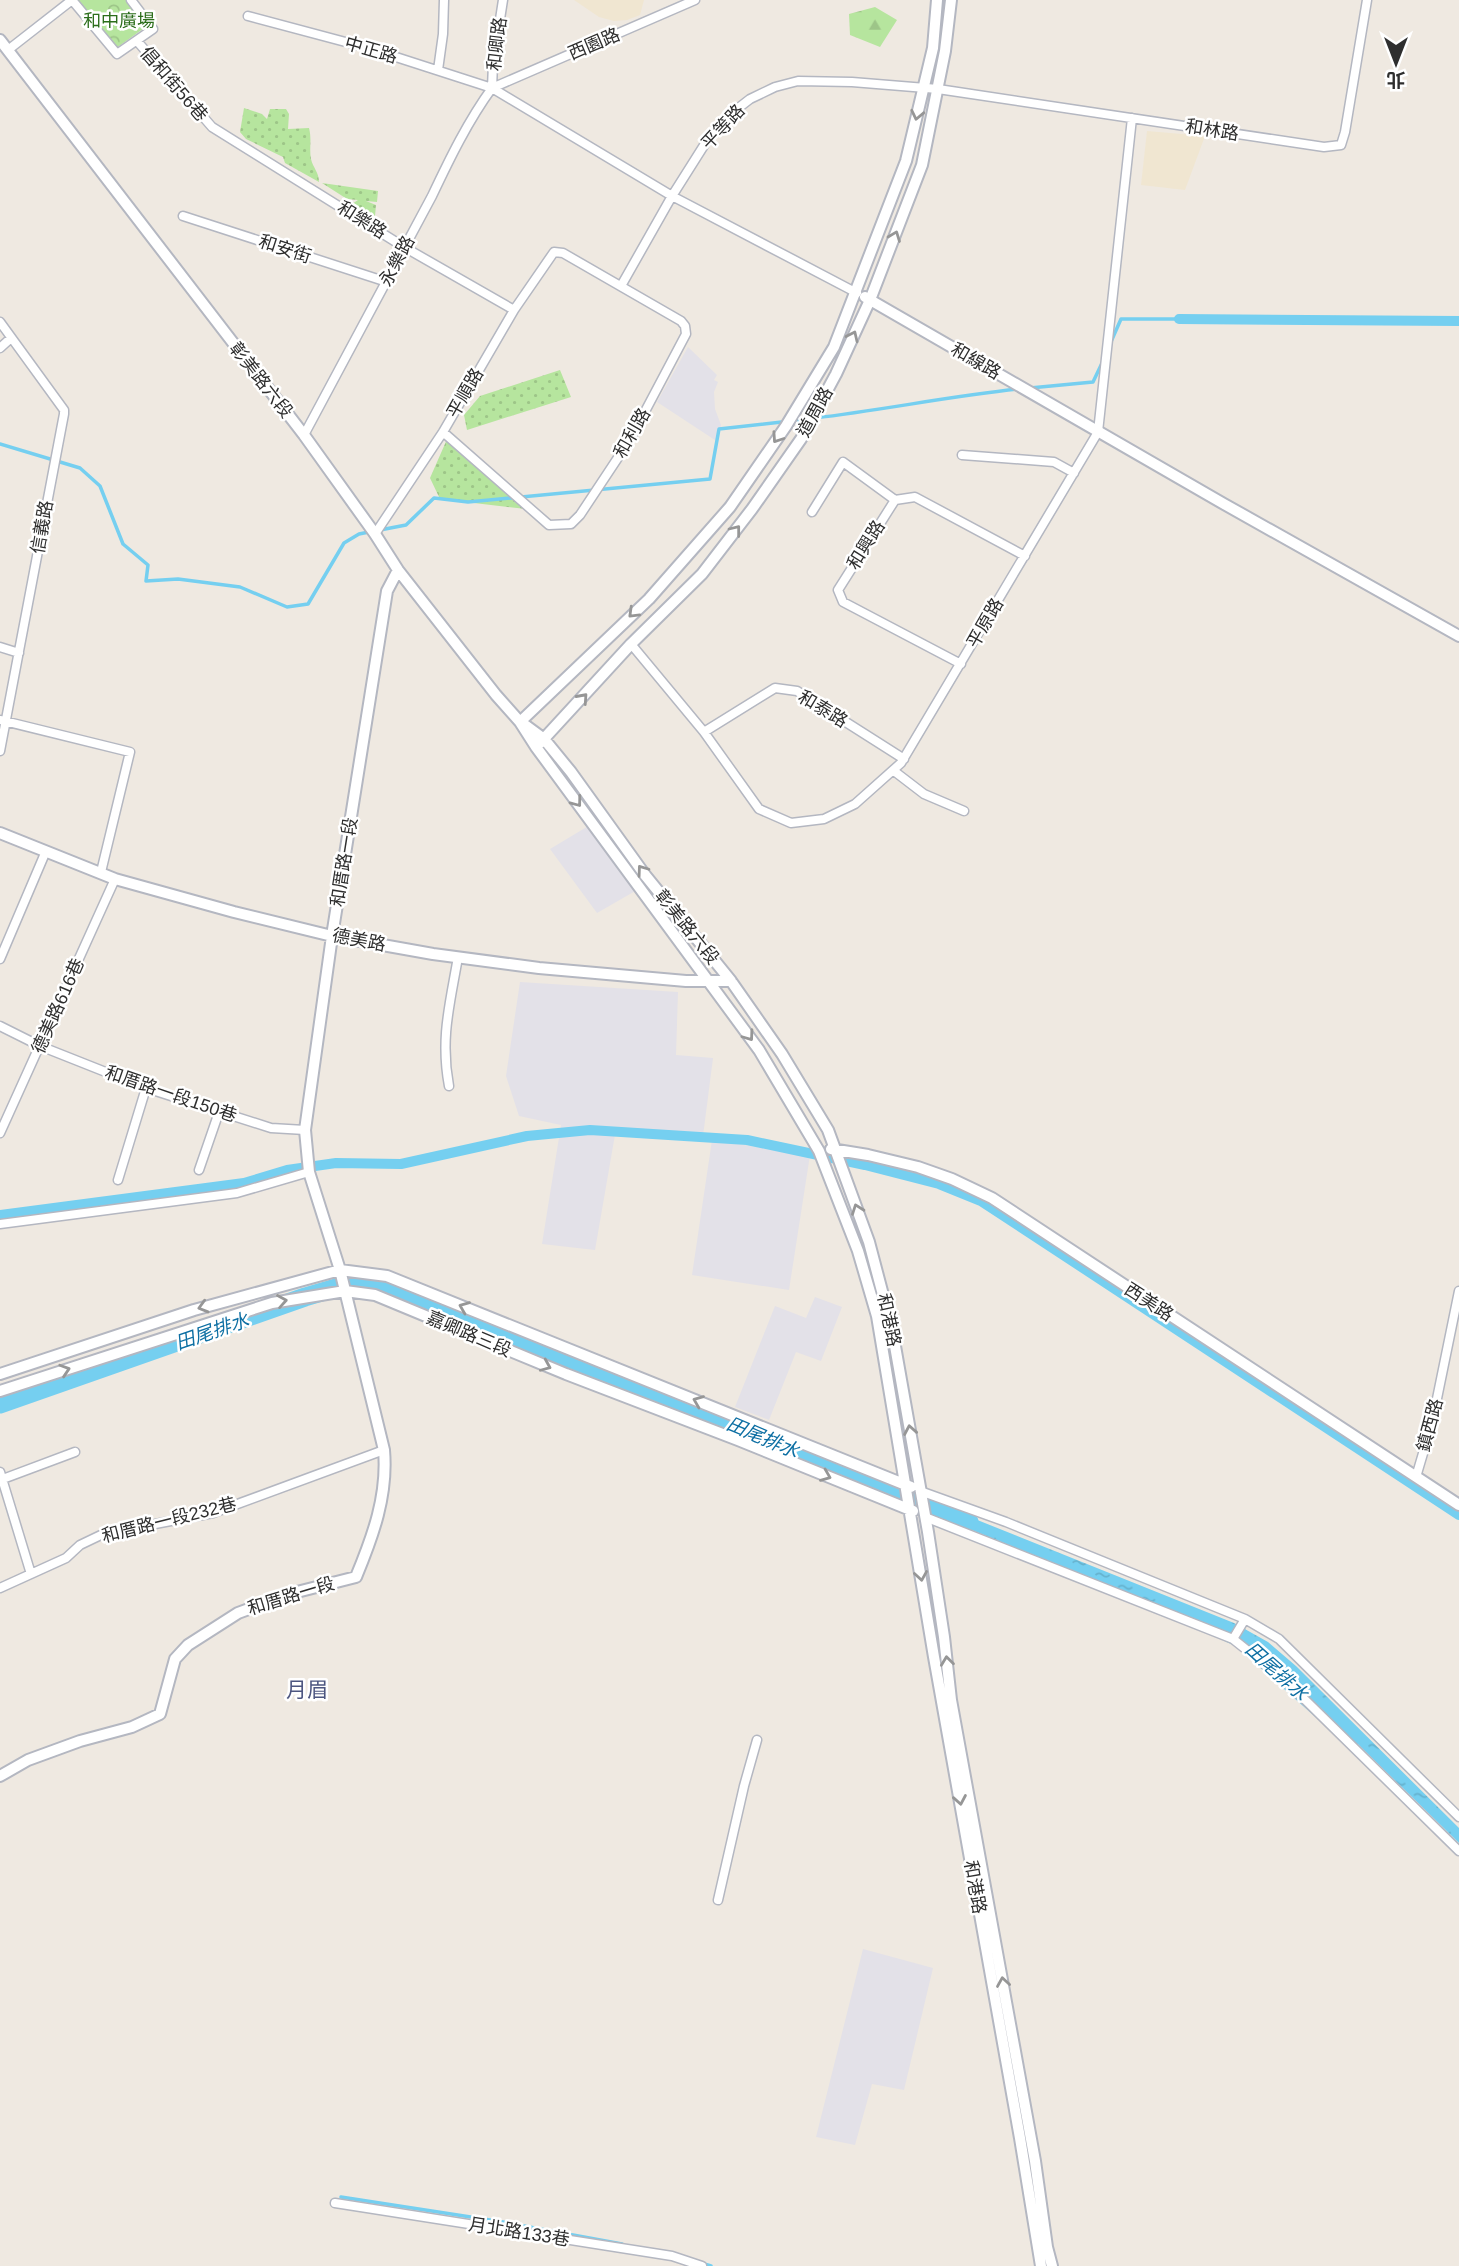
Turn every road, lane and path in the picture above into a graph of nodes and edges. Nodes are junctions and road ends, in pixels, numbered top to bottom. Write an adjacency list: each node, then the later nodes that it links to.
1 (72, 0): 10 (street); 11 (street)
2 (131, 0): 10 (street)
3 (444, 0): 12 (street)
4 (503, 0): 13 (street, 和卿路)
5 (695, 0): 13 (street, 西園路)
6 (937, 0): 14 (street, 道周路)
7 (951, 0): 15 (street, 道周路)
8 (1367, 0): 16 (street, 和林路)
9 (248, 16): 12 (street, 中正路)
10 (137, 41): 17 (street, 倡和街56巷)
11 (4, 47): 32 (street, 彰美路六段)
12 (438, 70): 13 (street, 中正路)
13 (492, 88): 18 (street, 和線路); 20 (street, 永樂路)
14 (922, 89): 15 (street, 平等路); 18 (street, 平等路); 24 (street, 道周路, one-way to 24)
15 (938, 89): 16 (street, 和林路); 25 (street, 道周路, one-way to 15)
16 (1132, 118): 31 (street, 平原路)
17 (212, 127): 20 (street, 和樂路)
18 (672, 196): 23 (street, 平等路); 24 (street, 和線路)
19 (183, 216): 22 (street, 和安街)
20 (404, 247): 22 (street, 永樂路); 26 (street, 和樂路)
21 (554, 252): 23 (street, 和利路); 26 (street, 平順路)
22 (387, 282): 32 (street, 永樂路)
23 (621, 286): 30 (street, 和利路)
24 (857, 293): 25 (street, 和線路); 46 (street, 道周路, one-way to 46)
25 (870, 300): 31 (street, 和線路); 41 (street, 道周路, one-way to 25)
26 (514, 310): 30 (street, 平順路)
27 (0, 322): 28 (street, 信義路)
28 (11, 338): 29 (street); 43 (street, 信義路)
29 (0, 348)
30 (443, 432): 37 (street, 平順路)
31 (1098, 432): 34 (street, 平原路); 40 (street, 和線路)
32 (304, 435): 37 (street, 彰美路六段)
33 (961, 455): 34 (street)
34 (1074, 472): 38 (street, 平原路)
35 (895, 500): 36 (street); 38 (street); 44 (street, 和興路)
36 (813, 512)
37 (375, 534): 39 (street, 彰美路六段)
38 (1025, 555): 44 (street, 平原路)
39 (398, 570): 46 (street, 彰美路六段); 58 (street, 和厝路一段)
40 (1459, 636)
41 (631, 644): 47 (street, 平原路); 48 (street, 道周路, one-way to 41)
42 (0, 647): 43 (street)
43 (19, 653): 45 (street, 信義路)
44 (961, 664): 51 (street, 平原路)
45 (3, 721): 50 (street, 信義路); 56 (street)
46 (520, 722): 48 (street, 彰美路六段); 49 (street, 彰美路六段)
47 (704, 733): 51 (street, 和泰路); 52 (street, 平原路)
48 (544, 739): 49 (street, 道周路); 62 (street, 彰美路六段, one-way to 48)
49 (536, 747): 61 (street, 彰美路六段, one-way to 61)
50 (0, 751)
51 (904, 759): 52 (street, 平原路)
52 (894, 771): 53 (street)
53 (964, 811)
54 (0, 833): 55 (street, 德美路)
55 (46, 851): 56 (street, 德美路); 60 (street)
56 (101, 872): 57 (street, 德美路)
57 (115, 878): 58 (street, 德美路); 64 (street, 德美路616巷)
58 (332, 936): 59 (street, 德美路); 70 (street, 和厝路一段)
59 (458, 957): 61 (street, 德美路); 67 (street)
60 (0, 958)
61 (709, 981): 62 (street, 德美路); 66 (street, 彰美路六段, one-way to 66)
62 (731, 981): 65 (street, 彰美路六段)
63 (0, 1026): 64 (street, 和厝路一段150巷)
64 (40, 1046): 68 (street, 和厝路一段150巷); 71 (street, 德美路616巷)
65 (782, 1054): 66 (street); 72 (street, 彰美路六段)
66 (767, 1063): 73 (street, 彰美路六段)
67 (449, 1086)
68 (146, 1088): 69 (street, 和厝路一段150巷); 76 (street)
69 (219, 1112): 70 (street, 和厝路一段150巷); 74 (street)
70 (305, 1130): 75 (street, 和厝路一段)
71 (0, 1133)
72 (835, 1148): 73 (street, 西美路); 86 (street, 西美路); 88 (street, 和港路, one-way to 72)
73 (819, 1151): 87 (street, 和港路)
74 (199, 1170)
75 (309, 1172): 77 (street); 78 (street, 和厝路一段)
76 (118, 1180)
77 (0, 1224)
78 (341, 1273): 79 (street, 和厝路一段); 81 (street, 嘉卿路三段, one-way to 81); 87 (street, 嘉卿路三段, one-way to 78)
79 (345, 1291): 82 (street, 嘉卿路三段, one-way to 79); 83 (street, 和厝路一段); 90 (street, 嘉卿路三段, one-way to 90)
80 (1459, 1291): 86 (street, 鎮西路)
81 (0, 1374)
82 (0, 1391)
83 (384, 1450): 92 (street, 和厝路一段232巷); 97 (street, 和厝路一段)
84 (75, 1452): 85 (street)
85 (1, 1477): 92 (street)
86 (1416, 1477): 89 (street, 西美路)
87 (906, 1488): 88 (street, 嘉卿路三段); 90 (street, 和港路)
88 (921, 1494): 91 (street, 和港路); 94 (street)
89 (1459, 1505)
90 (910, 1509): 91 (street, 嘉卿路三段); 103 (street, 和港路, one-way to 103)
91 (925, 1514): 95 (street); 104 (street, 和港路, one-way to 91)
92 (31, 1574): 93 (street, 和厝路一段232巷)
93 (0, 1588)
94 (1245, 1619): 95 (street); 98 (street)
95 (1233, 1639): 99 (street)
96 (757, 1740): 100 (street)
97 (0, 1776)
98 (1459, 1817)
99 (1459, 1851)
100 (718, 1900)
101 (335, 2203): 102 (street, 月北路133巷)
102 (702, 2266)
103 (1041, 2266)
104 (1052, 2266)

